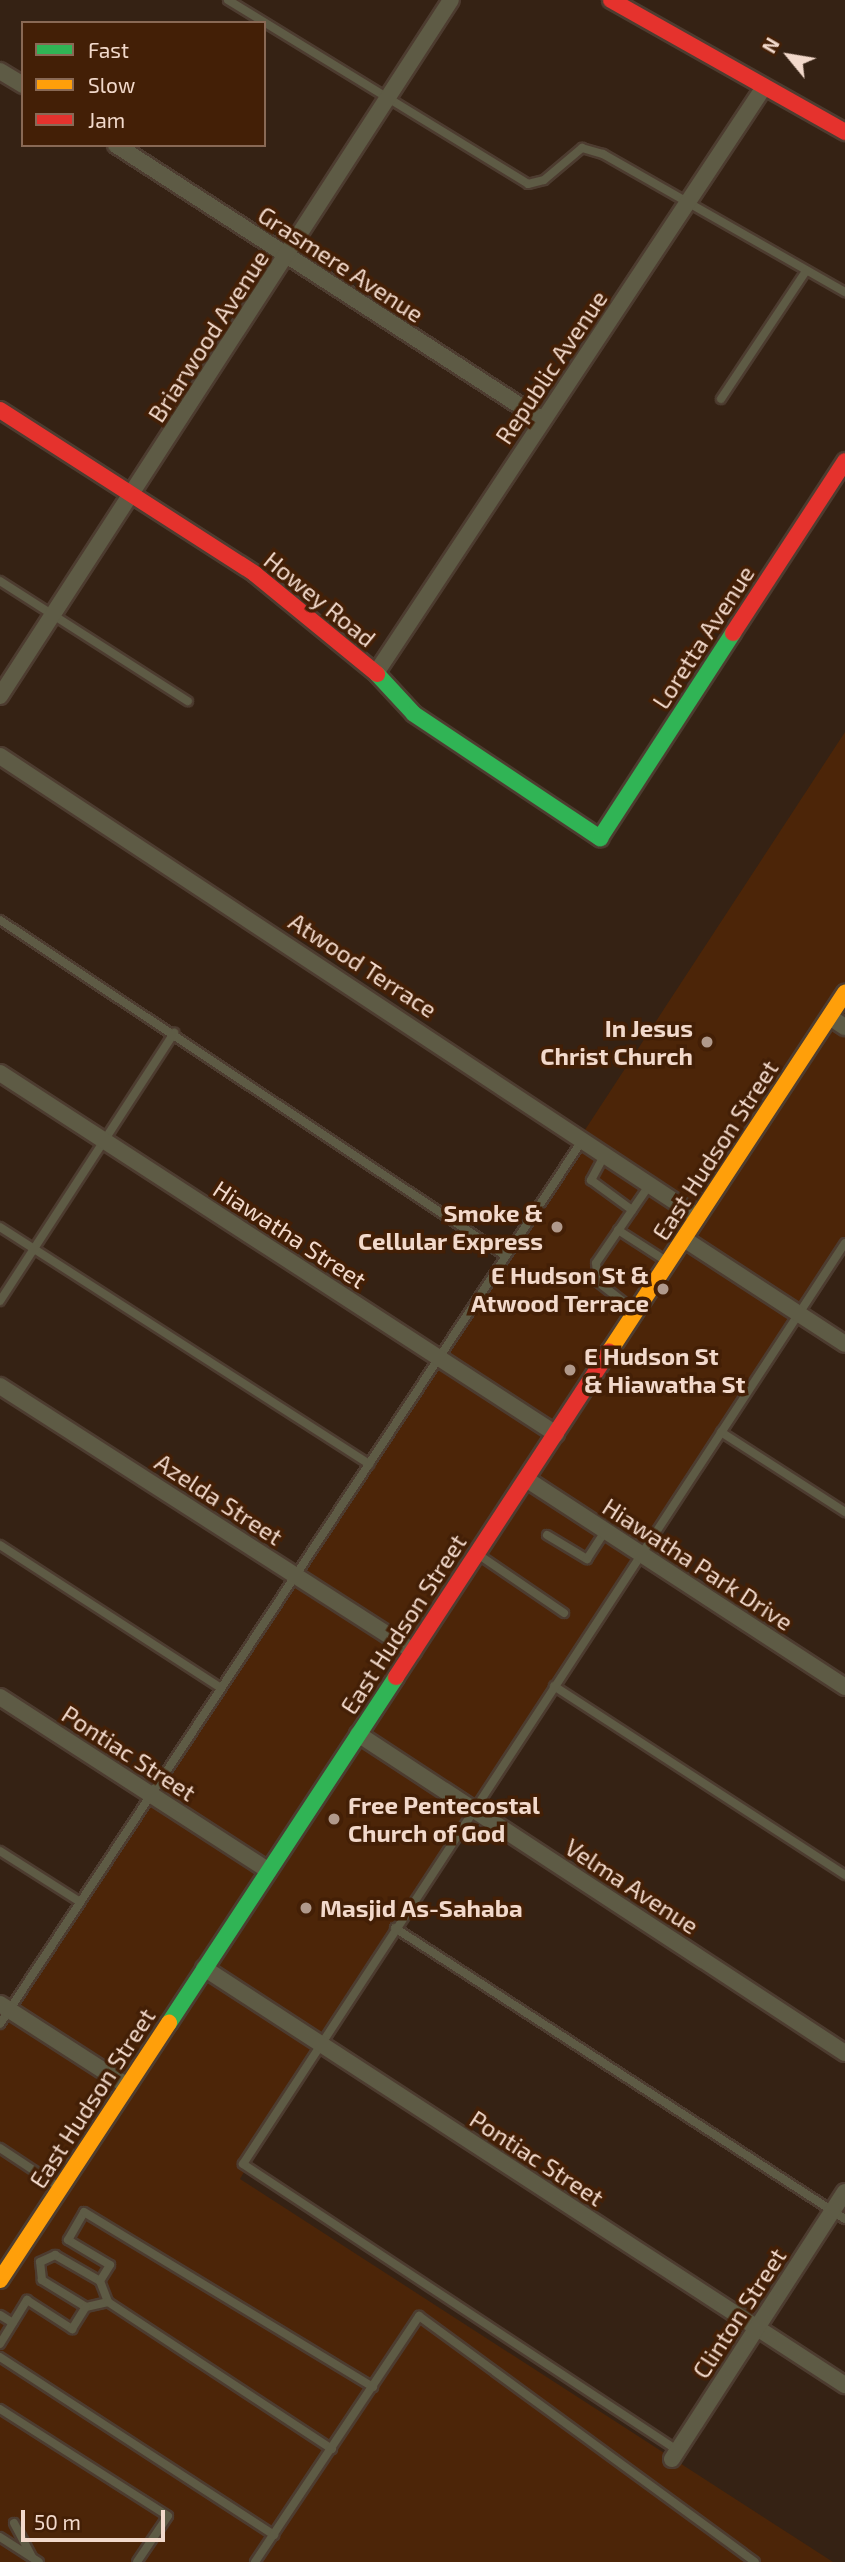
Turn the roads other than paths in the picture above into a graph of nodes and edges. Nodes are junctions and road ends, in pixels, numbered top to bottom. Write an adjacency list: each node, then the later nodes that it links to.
1 (228, 0): 4 (lane)
2 (451, 0): 9 (street, Briarwood Avenue)
3 (611, 0): 8 (main road)
4 (263, 21)
5 (266, 23): 9 (lane)
6 (0, 71): 7 (street)
7 (21, 85)
8 (764, 87): 10 (main road); 12 (street, Republic Avenue)
9 (389, 96): 12 (lane); 13 (street, Briarwood Avenue)
10 (845, 132)
11 (119, 147): 13 (street, Grasmere Avenue)
12 (687, 203): 14 (lane); 18 (street, Republic Avenue)
13 (287, 257): 18 (street, Grasmere Avenue); 20 (street, Briarwood Avenue)
14 (806, 271): 15 (lane); 16 (lane)
15 (845, 292)
16 (721, 399)
17 (0, 410): 20 (main road, Howey Road)
18 (542, 420): 23 (street, Republic Avenue)
19 (845, 461): 27 (main road, Loretta Avenue)
20 (131, 494): 22 (street, Briarwood Avenue); 23 (main road, Howey Road)
21 (0, 581): 22 (lane)
22 (52, 615): 24 (street, Briarwood Avenue); 25 (lane)
23 (376, 673): 27 (main road, Howey Road)
24 (0, 696)
25 (188, 701)
26 (0, 757): 34 (street, Atwood Terrace)
27 (600, 838)
28 (0, 920): 32 (lane)
29 (845, 993): 30 (main road, East Hudson Street)
30 (830, 1017): 31 (street); 39 (main road, East Hudson Street)
31 (845, 1027)
32 (174, 1033): 35 (lane); 45 (lane)
33 (0, 1073): 35 (street, Hiawatha Street)
34 (583, 1139): 36 (street, Atwood Terrace); 45 (lane)
35 (106, 1142): 44 (lane); 51 (street, Hiawatha Street)
36 (605, 1154): 37 (street, Atwood Terrace); 38 (lane)
37 (649, 1184): 38 (lane); 39 (street, Atwood Terrace)
38 (632, 1210): 41 (lane)
39 (698, 1217): 42 (main road, East Hudson Street)
40 (0, 1227): 44 (lane)
41 (618, 1230): 46 (lane); 48 (lane)
42 (684, 1239): 46 (main road, East Hudson Street); 49 (street)
43 (845, 1243): 49 (lane)
44 (34, 1248): 47 (lane); 55 (lane)
45 (506, 1256): 51 (lane)
46 (668, 1262): 48 (main road, East Hudson Street)
47 (0, 1301)
48 (636, 1311): 54 (main road, East Hudson Street)
49 (799, 1314): 50 (street); 53 (lane)
50 (845, 1344)
51 (439, 1357): 54 (street, Hiawatha Street); 55 (lane)
52 (0, 1385): 63 (street, Azelda Street)
53 (721, 1432): 57 (lane); 62 (lane)
54 (556, 1434): 56 (main road, East Hudson Street)
55 (369, 1464): 63 (lane)
56 (526, 1479): 58 (street, Hiawatha Park Drive); 61 (main road, East Hudson Street)
57 (845, 1513)
58 (605, 1531): 59 (lane); 62 (street, Hiawatha Park Drive)
59 (547, 1535)
60 (0, 1545): 67 (lane)
61 (477, 1553): 64 (lane); 65 (main road, East Hudson Street)
62 (641, 1554): 66 (lane); 68 (street, Hiawatha Park Drive)
63 (296, 1575): 65 (street, Azelda Street); 67 (lane)
64 (564, 1613)
65 (413, 1651): 70 (main road, East Hudson Street)
66 (554, 1686): 72 (lane); 75 (lane)
67 (221, 1688): 71 (lane)
68 (845, 1688)
69 (0, 1697): 71 (street, Pontiac Street)
70 (358, 1734): 72 (street, Velma Avenue); 74 (main road, East Hudson Street)
71 (151, 1795): 74 (street, Pontiac Street); 76 (lane)
72 (472, 1809): 77 (lane); 81 (street, Velma Avenue)
73 (0, 1851): 76 (lane)
74 (269, 1871): 78 (main road, East Hudson Street)
75 (845, 1875)
76 (80, 1902): 79 (lane)
77 (395, 1928): 80 (lane); 86 (lane)
78 (204, 1968): 80 (street, Pontiac Street); 82 (main road, East Hudson Street)
79 (3, 2013): 82 (street)
80 (320, 2044): 95 (street, Pontiac Street); 102 (lane)
81 (845, 2053)
82 (127, 2087): 84 (main road, East Hudson Street)
83 (0, 2148): 84 (lane)
84 (60, 2188): 87 (main road, East Hudson Street)
85 (845, 2192): 86 (street, Clinton Street)
86 (839, 2215): 95 (street, Clinton Street)
87 (20, 2249): 88 (lane); 89 (main road, East Hudson Street)
88 (40, 2262): 90 (lane); 92 (lane)
89 (1, 2277)
90 (100, 2281): 91 (lane); 99 (lane)
91 (108, 2302): 92 (lane); 101 (lane)
92 (86, 2307): 94 (lane)
93 (0, 2315): 94 (lane)
94 (13, 2323): 96 (lane)
95 (756, 2328): 98 (street, Pontiac Street); 102 (street, Clinton Street)
96 (0, 2344)
97 (0, 2357): 104 (lane)
98 (845, 2385)
99 (373, 2387): 101 (lane); 109 (lane)
100 (0, 2409): 107 (lane)
101 (331, 2449): 104 (lane)
102 (674, 2455)
103 (14, 2523): 106 (lane)
104 (274, 2535): 108 (lane)
105 (0, 2537): 106 (lane)
106 (35, 2560)
107 (137, 2562)
108 (255, 2562)
109 (755, 2562)

